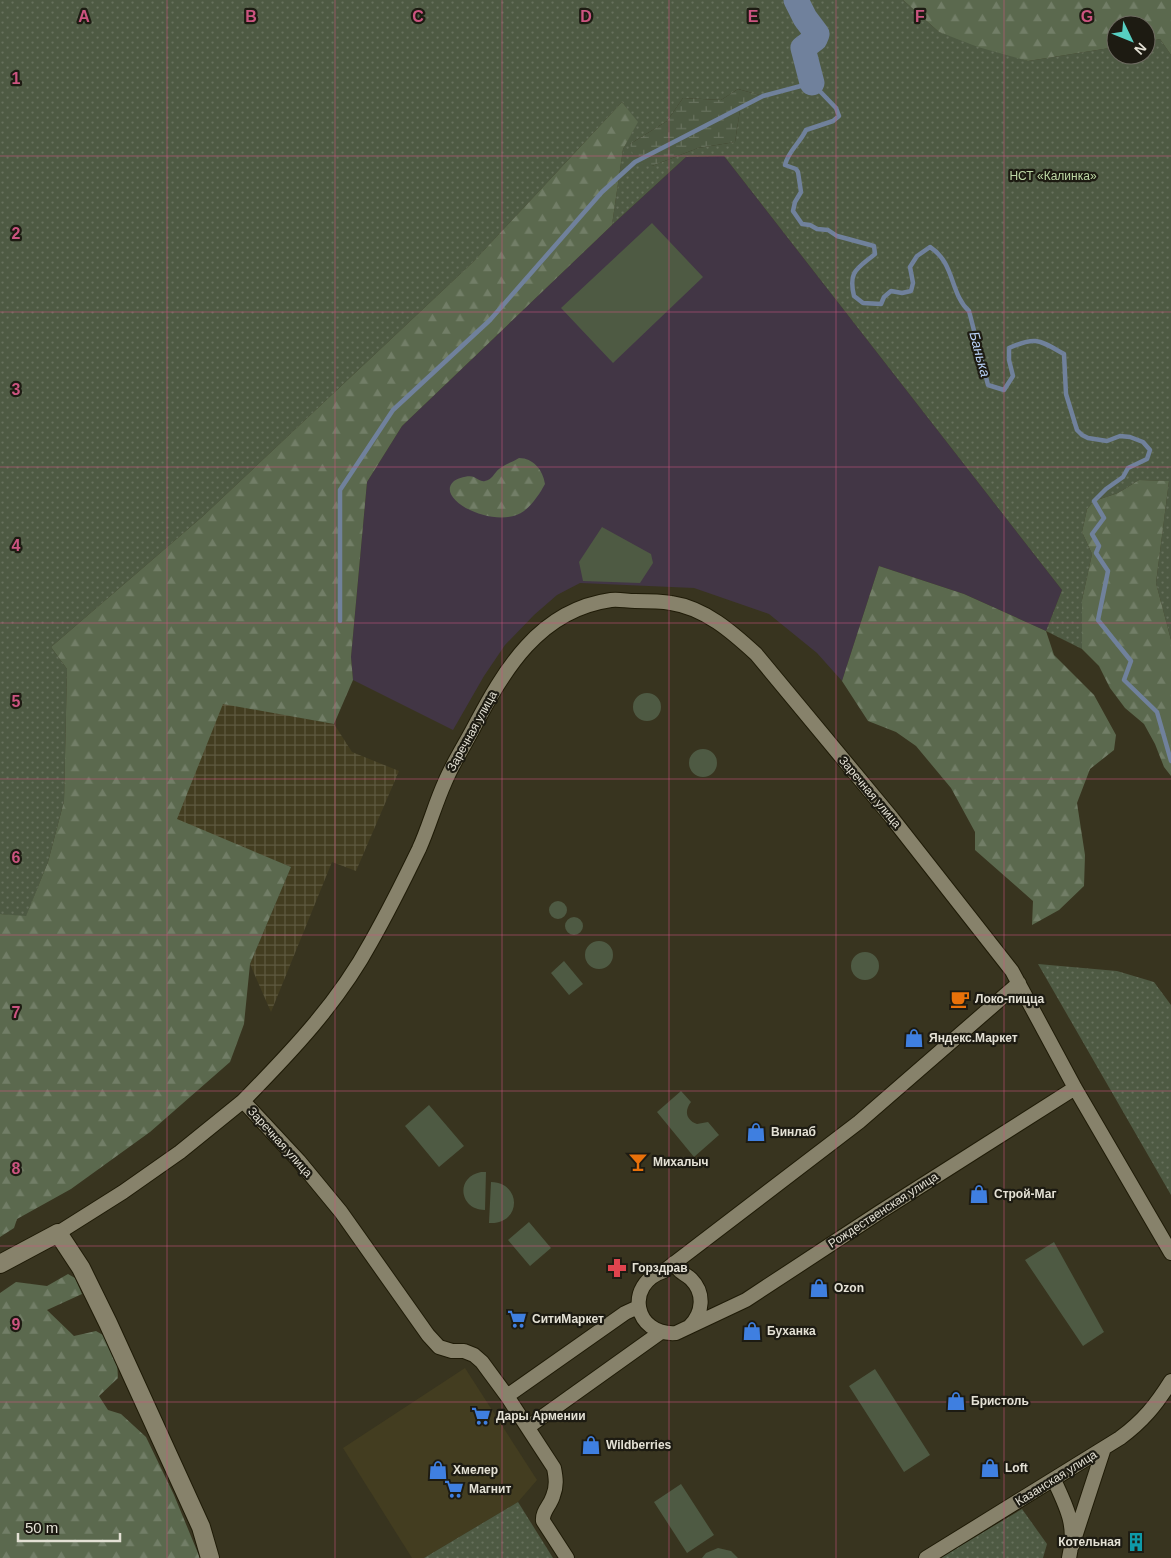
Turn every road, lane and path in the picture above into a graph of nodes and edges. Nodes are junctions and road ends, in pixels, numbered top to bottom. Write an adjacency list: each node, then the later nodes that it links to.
1 (1019, 983): 2 (street, Заречная улица); 3 (street, Заречная улица); 6 (street)
2 (1075, 1088): 5 (street); 9 (street, Рождественская улица)
3 (242, 1101): 4 (street); 12 (street, Заречная улица)
4 (58, 1233): 7 (street); 17 (street)
5 (1171, 1253)
6 (674, 1263): 8 (street); 9 (street)
7 (0, 1264)
8 (638, 1307): 10 (street); 12 (street)
9 (689, 1327): 10 (street, Рождественская улица)
10 (661, 1332): 13 (street, Рождественская улица)
11 (1171, 1381): 14 (street, Казанская улица)
12 (507, 1396): 13 (street, Заречная улица)
13 (528, 1426): 18 (street)
14 (1104, 1448): 15 (street, Казанская улица); 16 (street)
15 (1054, 1480): 16 (street); 19 (street, Казанская улица)
16 (1071, 1552)
17 (210, 1558)
18 (566, 1558)
19 (926, 1558)

